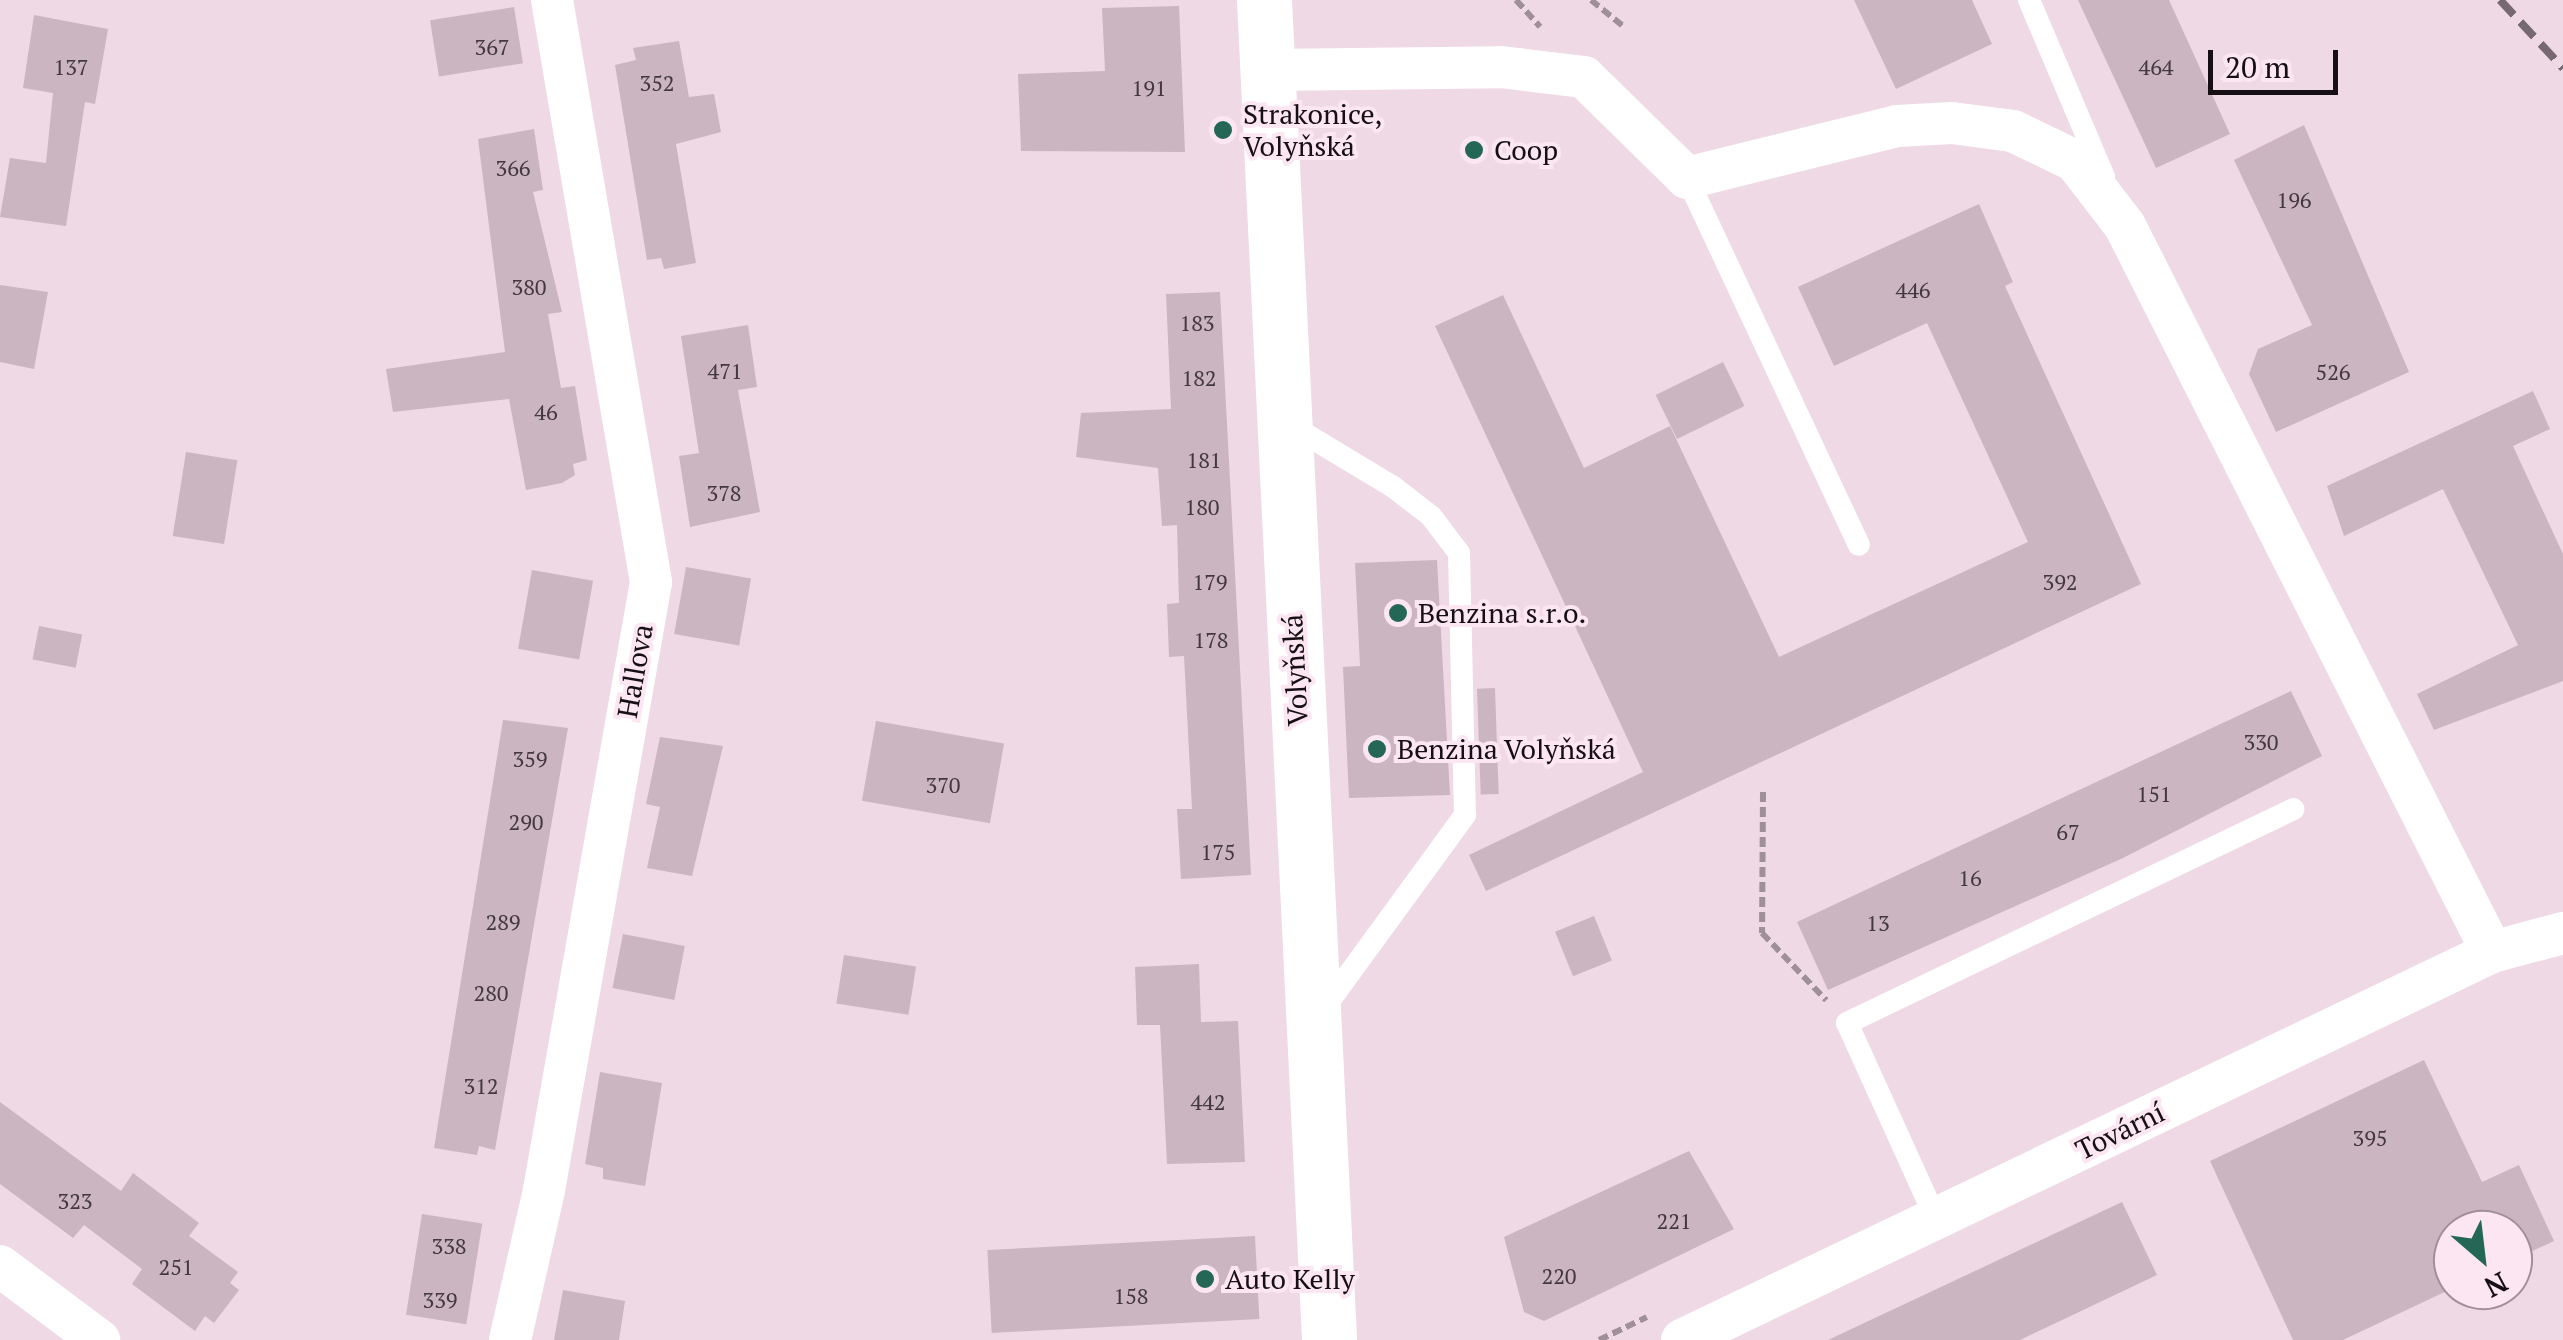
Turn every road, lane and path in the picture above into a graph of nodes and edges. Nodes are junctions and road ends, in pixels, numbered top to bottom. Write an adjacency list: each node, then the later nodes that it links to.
1 (552, 0): 20 (street, Hallova)
2 (1264, 0): 6 (main road, Volyňská)
3 (1591, 0): 5 (path)
4 (2029, 0): 8 (lane)
5 (1623, 26)
6 (1268, 70): 7 (street); 9 (main road, Volyňská)
7 (1687, 178): 8 (street); 10 (lane)
8 (2125, 226): 14 (street)
9 (1280, 419): 15 (main road, Volyňská); 15 (lane)
10 (1859, 545)
11 (1763, 792): 16 (path)
12 (2294, 809): 16 (lane)
13 (2563, 933): 14 (street, Tovární)
14 (2492, 952): 17 (street, Tovární)
15 (1317, 1018): 21 (main road, Volyňská)
16 (1847, 1023): 17 (lane)
17 (1936, 1219): 22 (street, Tovární)
18 (0, 1266): 19 (street)
19 (99, 1340)
20 (510, 1340)
21 (1329, 1340)
22 (1682, 1340)

